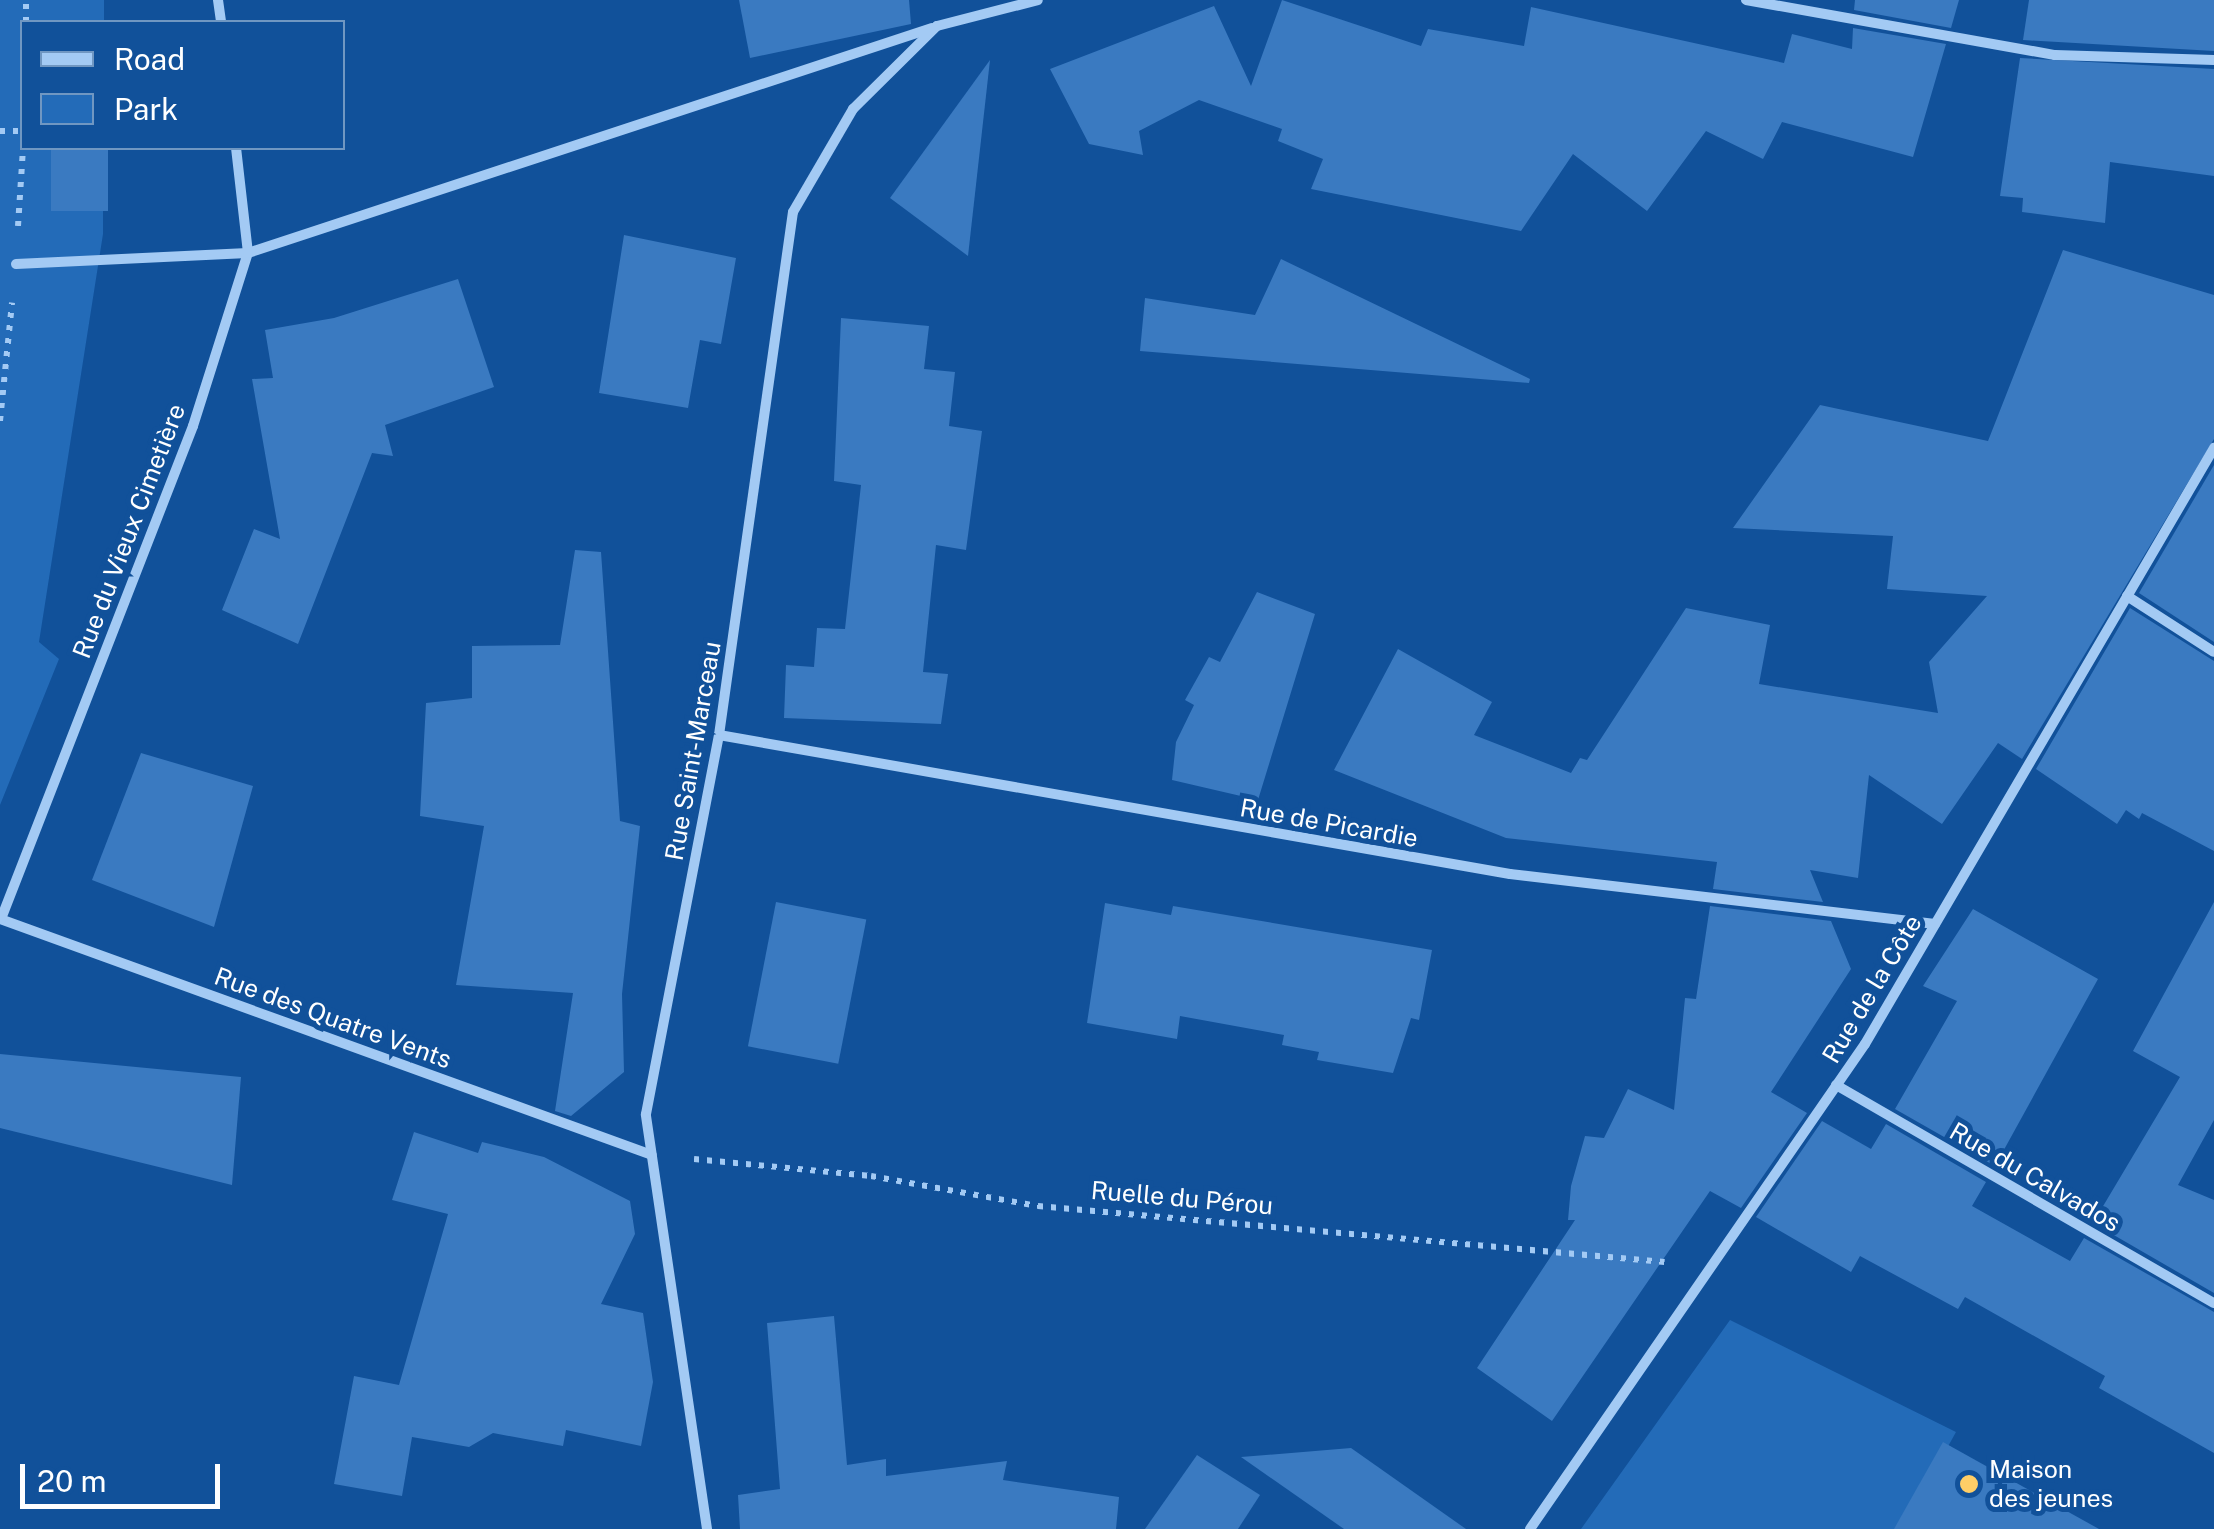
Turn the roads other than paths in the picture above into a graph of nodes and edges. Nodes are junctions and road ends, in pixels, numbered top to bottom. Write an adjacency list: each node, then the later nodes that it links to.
1 (1038, 0): 3 (street, Rue Saint-Marceau)
2 (1746, 0): 4 (street)
3 (938, 26): 6 (street, Rue Saint-Marceau); 11 (street, Rue Saint-Marceau)
4 (2214, 60)
5 (236, 150): 6 (street, Rue du Vieux Cimetière)
6 (248, 253): 7 (street, Rue Saint-Marceau); 12 (street, Rue du Vieux Cimetière)
7 (16, 264)
8 (2214, 448): 9 (street, Rue de la Côte)
9 (2127, 596): 10 (street); 13 (street, Rue de la Côte)
10 (2214, 652)
11 (719, 736): 13 (street, Rue de Picardie); 15 (street, Rue Saint-Marceau)
12 (0, 919): 15 (street, Rue des Quatre Vents)
13 (1936, 924): 14 (street, Rue de la Côte)
14 (1836, 1085): 16 (street, Rue du Calvados); 18 (street, Rue de la Côte)
15 (652, 1156): 17 (street, Rue Saint-Marceau)
16 (2214, 1303)
17 (707, 1529)
18 (1530, 1529)

